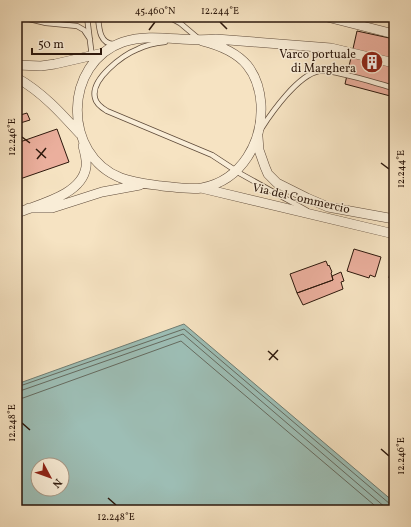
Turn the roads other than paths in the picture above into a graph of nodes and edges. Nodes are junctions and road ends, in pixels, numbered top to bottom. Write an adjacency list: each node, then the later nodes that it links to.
1 (21, 17): 7 (lane)
2 (87, 17): 7 (lane)
3 (98, 17): 10 (lane)
4 (169, 17): 9 (lane)
5 (327, 17): 6 (street)
6 (394, 34)
7 (90, 39): 12 (lane)
8 (191, 39): 9 (street); 10 (street); 20 (lane)
9 (202, 41): 13 (street); 18 (street)
10 (123, 42): 11 (street)
11 (106, 52): 12 (street); 15 (street)
12 (92, 56): 14 (street); 15 (lane)
13 (394, 63)
14 (17, 65)
15 (86, 75): 19 (street)
16 (17, 78): 19 (street)
17 (394, 88): 18 (lane)
18 (259, 134): 20 (street); 26 (street, Via del Commercio)
19 (81, 136): 21 (street); 23 (street)
20 (236, 170): 22 (street); 25 (lane)
21 (147, 184): 22 (street); 23 (street)
22 (201, 188): 25 (street, Via del Commercio)
23 (29, 208): 24 (street)
24 (17, 213)
25 (312, 213): 27 (street, Via del Commercio)
26 (394, 219)
27 (394, 234)

